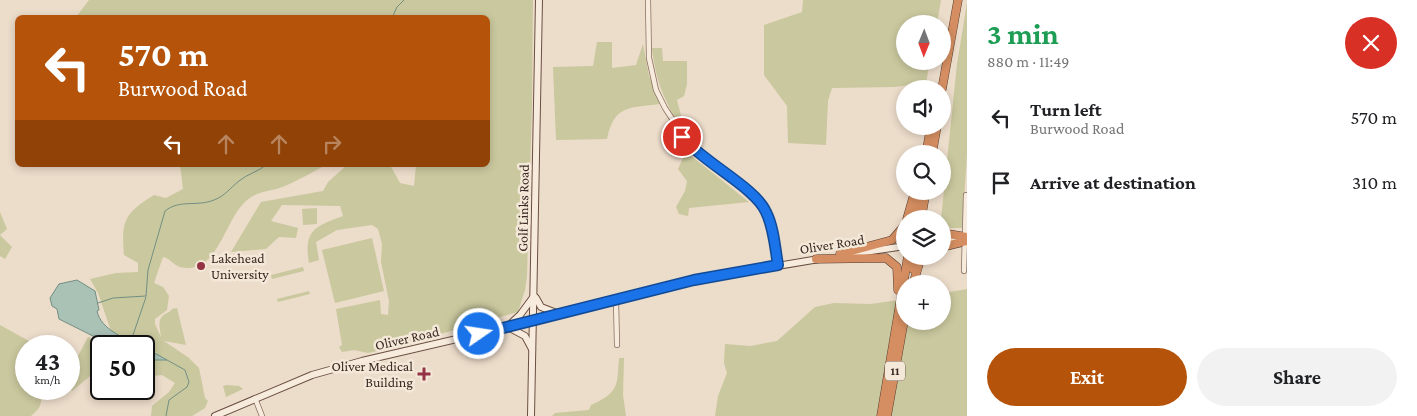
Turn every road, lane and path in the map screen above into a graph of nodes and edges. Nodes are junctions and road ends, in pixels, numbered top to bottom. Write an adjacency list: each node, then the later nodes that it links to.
1 (539, 0): 18 (main road, Golf Links Road)
2 (648, 0): 15 (street)
3 (953, 0): 5 (highway)
4 (958, 0): 6 (highway)
5 (940, 80)
6 (944, 80)
7 (966, 195): 10 (street)
8 (951, 235): 10 (highway)
9 (896, 238): 14 (highway)
10 (966, 239): 11 (main road); 12 (highway); 16 (street)
11 (951, 241)
12 (951, 244)
13 (896, 247): 14 (main road, Oliver Road)
14 (816, 259): 15 (main road, Oliver Road); 17 (highway)
15 (778, 265): 19 (main road, Oliver Road)
16 (964, 271)
17 (898, 275)
18 (535, 295): 20 (main road); 21 (main road, Golf Links Road); 22 (main road)
19 (616, 300): 20 (main road, Oliver Road); 25 (street)
20 (560, 314): 21 (main road, Oliver Road)
21 (534, 321): 22 (main road, Oliver Road); 26 (main road, Golf Links Road)
22 (507, 328): 26 (main road); 27 (main road, Oliver Road)
23 (900, 330): 31 (highway, 11)
24 (901, 330): 32 (highway, 11)
25 (617, 345)
26 (533, 353): 30 (main road, Golf Links Road)
27 (255, 398): 28 (main road, Oliver Road); 29 (street)
28 (215, 416)
29 (262, 416)
30 (531, 416)
31 (882, 416)
32 (888, 416)

